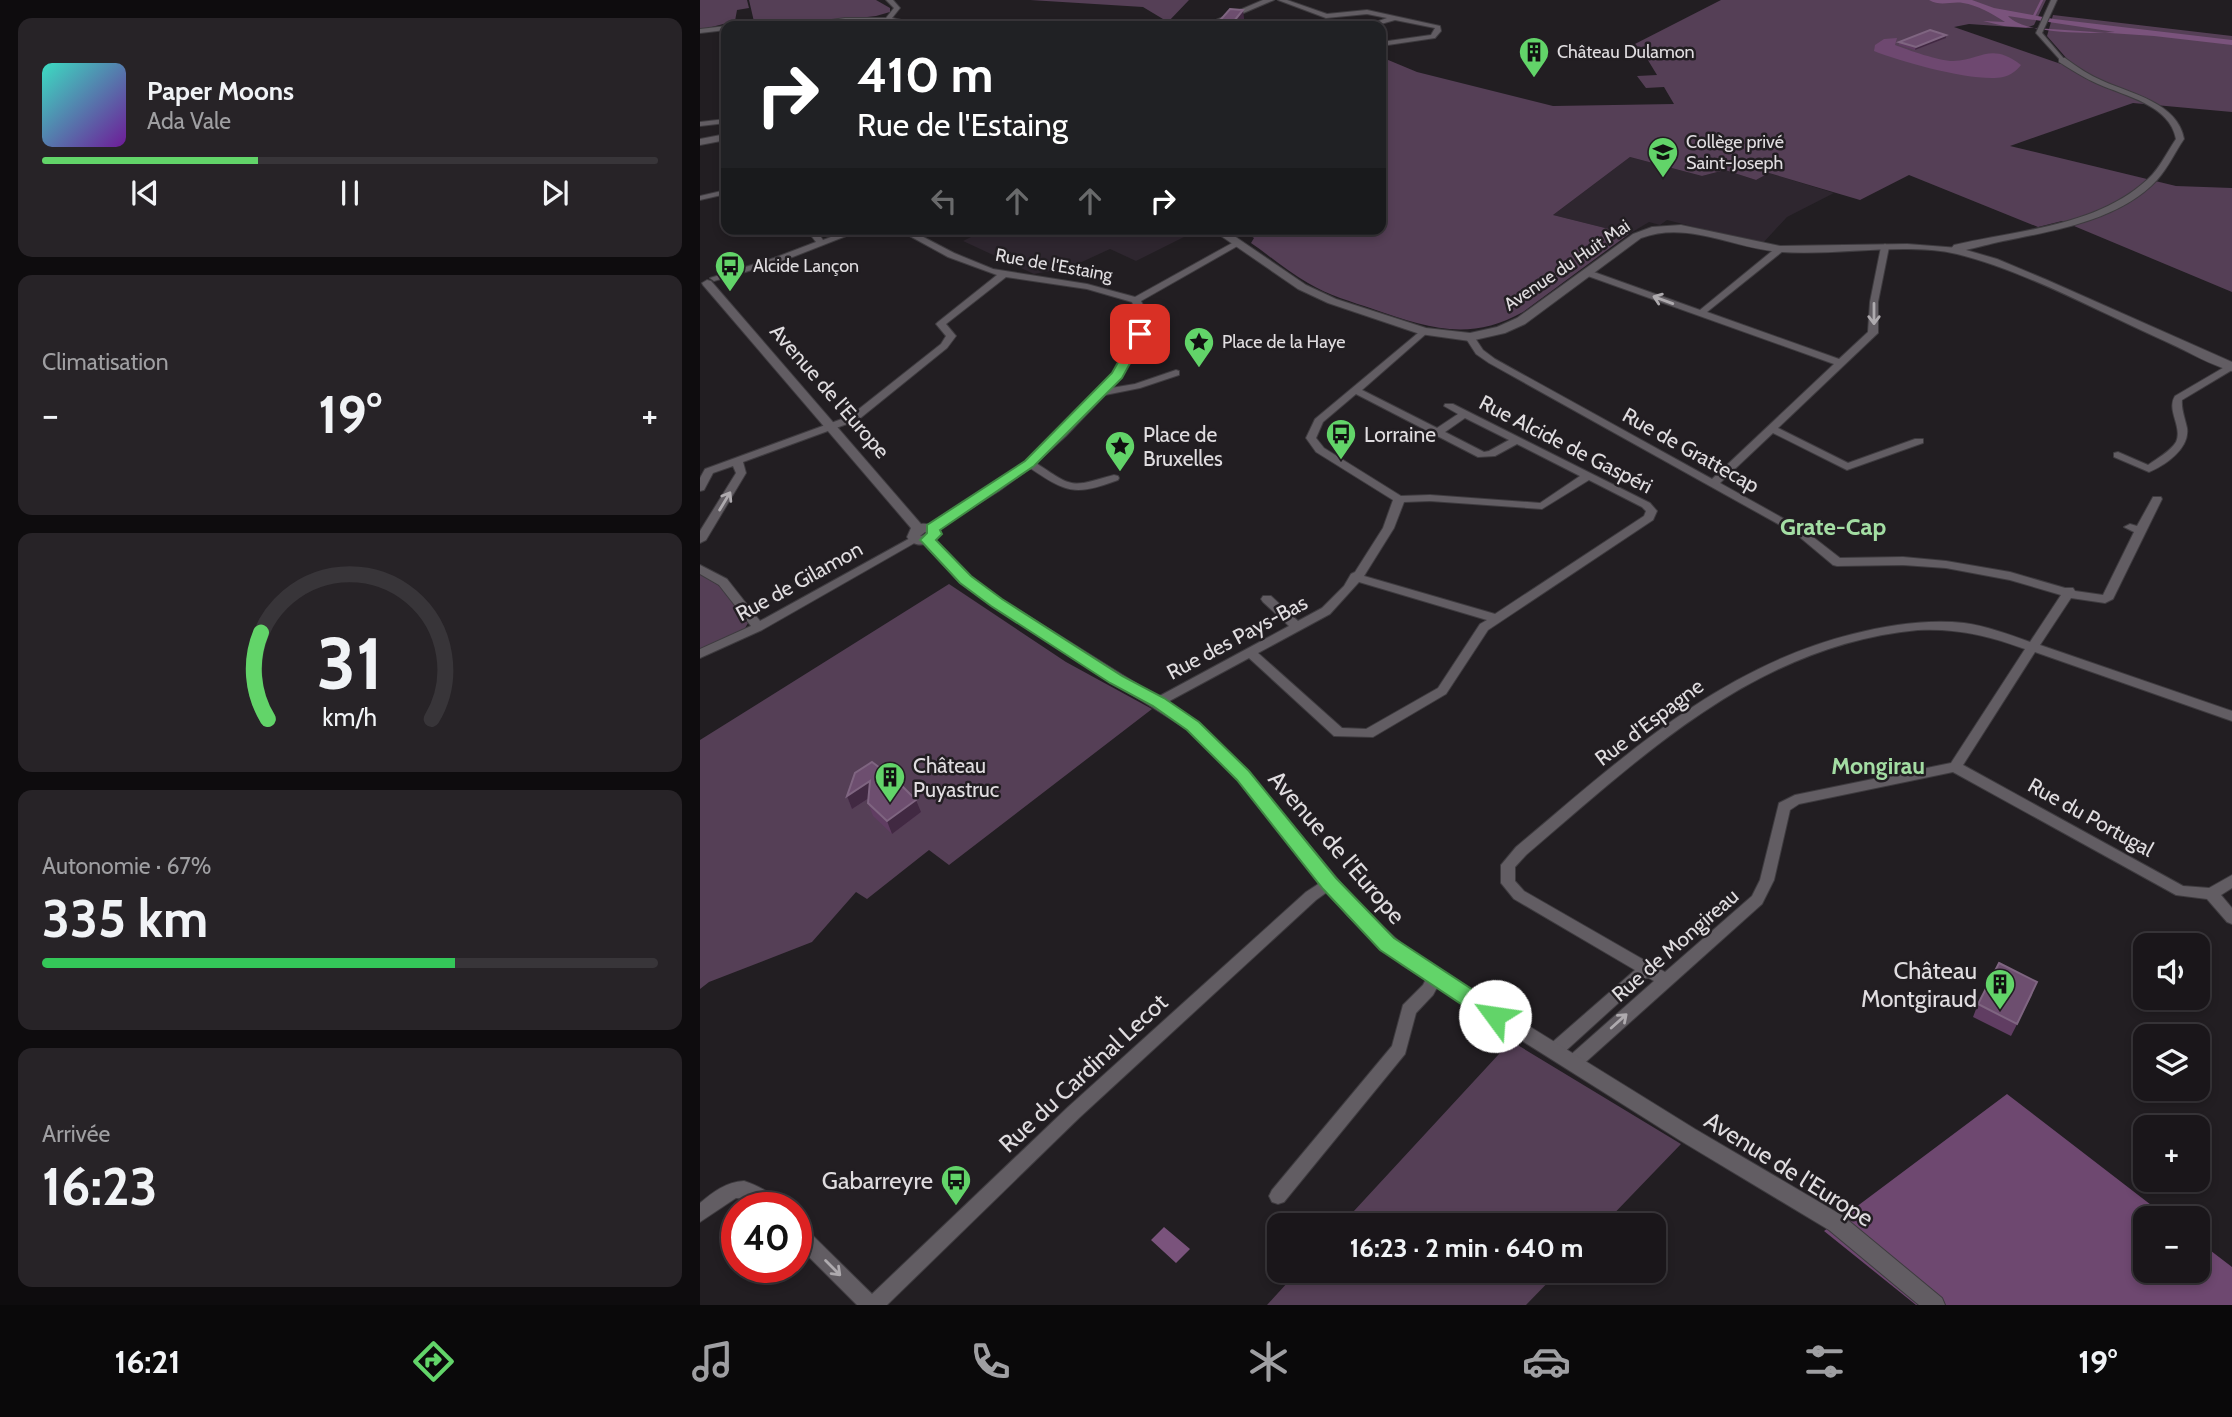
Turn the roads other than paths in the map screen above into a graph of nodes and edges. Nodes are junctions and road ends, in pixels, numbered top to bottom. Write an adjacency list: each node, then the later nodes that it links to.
1 (889, 0): 6 (street)
2 (1269, 0): 10 (main road)
3 (1280, 0): 5 (street)
4 (2054, 0): 16 (street)
5 (1316, 11): 7 (street); 11 (street)
6 (889, 18): 8 (street); 9 (street)
7 (1394, 18): 12 (street); 15 (street)
8 (854, 21)
9 (903, 21)
10 (1218, 21)
11 (1321, 21)
12 (1384, 21)
13 (721, 29): 14 (street)
14 (700, 31)
15 (1386, 43)
16 (2062, 60): 31 (street)
17 (721, 122): 18 (street)
18 (700, 124)
19 (721, 138): 20 (main road)
20 (700, 142)
21 (721, 193): 22 (street)
22 (700, 198)
23 (815, 235): 27 (street)
24 (845, 235): 27 (street)
25 (912, 235): 33 (street, Rue de l'Estaing)
26 (1224, 235): 28 (main road, Avenue du Huit Mai)
27 (822, 244): 34 (street)
28 (1237, 244): 35 (street); 37 (main road, Avenue du Huit Mai)
29 (1885, 247): 30 (main road, Avenue du Huit Mai); 31 (main road, Avenue du Huit Mai); 39 (street, one-way to 39)
30 (1780, 249): 32 (main road, Avenue du Huit Mai); 36 (street)
31 (1955, 250): 40 (main road, Avenue du Huit Mai)
32 (1588, 273): 36 (street, one-way to 32); 38 (main road, Avenue du Huit Mai)
33 (1004, 274): 35 (street, Rue de l'Estaing); 46 (street)
34 (704, 279): 46 (street, Avenue de l'Europe)
35 (1136, 300): 43 (street, Rue de l'Estaing)
36 (1701, 313): 39 (street)
37 (1424, 331): 38 (main road, Avenue du Huit Mai); 42 (street)
38 (1470, 337): 57 (street, Rue de Grattecap)
39 (1841, 363): 47 (street)
40 (2232, 367): 51 (street)
41 (1176, 373): 43 (street)
42 (1355, 390): 48 (street); 59 (street)
43 (1101, 393): 53 (street, Rue de l'Estaing)
44 (1449, 406): 45 (street, Rue Alcide de Gaspéri)
45 (1465, 414): 48 (street); 49 (street, Rue Alcide de Gaspéri)
46 (831, 427): 52 (street); 61 (street, Avenue de l'Europe)
47 (1773, 429): 50 (street); 57 (street)
48 (1436, 433): 49 (street)
49 (1517, 440): 55 (street, Rue Alcide de Gaspéri)
50 (1919, 441)
51 (2118, 455)
52 (737, 460): 54 (street); 62 (street, one-way to 52)
53 (1030, 463): 56 (street); 61 (street, Rue de l'Estaing)
54 (705, 468): 58 (street)
55 (1588, 476): 59 (street); 67 (street, Rue Alcide de Gaspéri)
56 (1114, 478)
57 (1713, 484): 65 (street, Rue de Grattecap)
58 (700, 488)
59 (1398, 499): 64 (street, Rue des Pays-Bas)
60 (2157, 499): 65 (street, Rue de Grattecap)
61 (923, 534): 68 (street, Rue de Gilamon); 73 (street, Avenue de l'Europe)
62 (700, 540)
63 (700, 569): 68 (street)
64 (1355, 577): 67 (street); 69 (street, Rue des Pays-Bas)
65 (2069, 591): 70 (street)
66 (1267, 599): 69 (street)
67 (1498, 619): 71 (street, Rue Alcide de Gaspéri)
68 (758, 627): 72 (street, Rue de Gilamon)
69 (1298, 627): 71 (street, Rue des Pays-Bas)
70 (2032, 647): 74 (street); 75 (street); 80 (street, Rue d'Espagne)
71 (1250, 652): 73 (street, Rue des Pays-Bas)
72 (700, 654)
73 (1158, 702): 77 (street, Avenue de l'Europe)
74 (2232, 716)
75 (1955, 766): 78 (street, Rue du Portugal); 82 (street, Rue de Mongireau)
76 (2232, 881): 78 (street)
77 (1329, 883): 81 (street, Avenue de l'Europe); 91 (street, Rue du Cardinal Lecot)
78 (2211, 894): 79 (street)
79 (2232, 918)
80 (1646, 969): 82 (street, Rue d'Espagne); 83 (street, Rue de Mongireau)
81 (1434, 978): 83 (street, Avenue de l'Europe); 87 (street)
82 (1665, 980): 84 (street, Rue de Mongireau, one-way to 82)
83 (1554, 1051): 84 (street, Avenue de l'Europe)
84 (1573, 1063): 92 (street, Avenue de l'Europe)
85 (731, 1192): 86 (street)
86 (756, 1192)
87 (1278, 1196)
88 (721, 1199): 89 (street)
89 (700, 1214)
90 (812, 1247): 91 (street, one-way to 91)
91 (872, 1305)
92 (1935, 1305)

